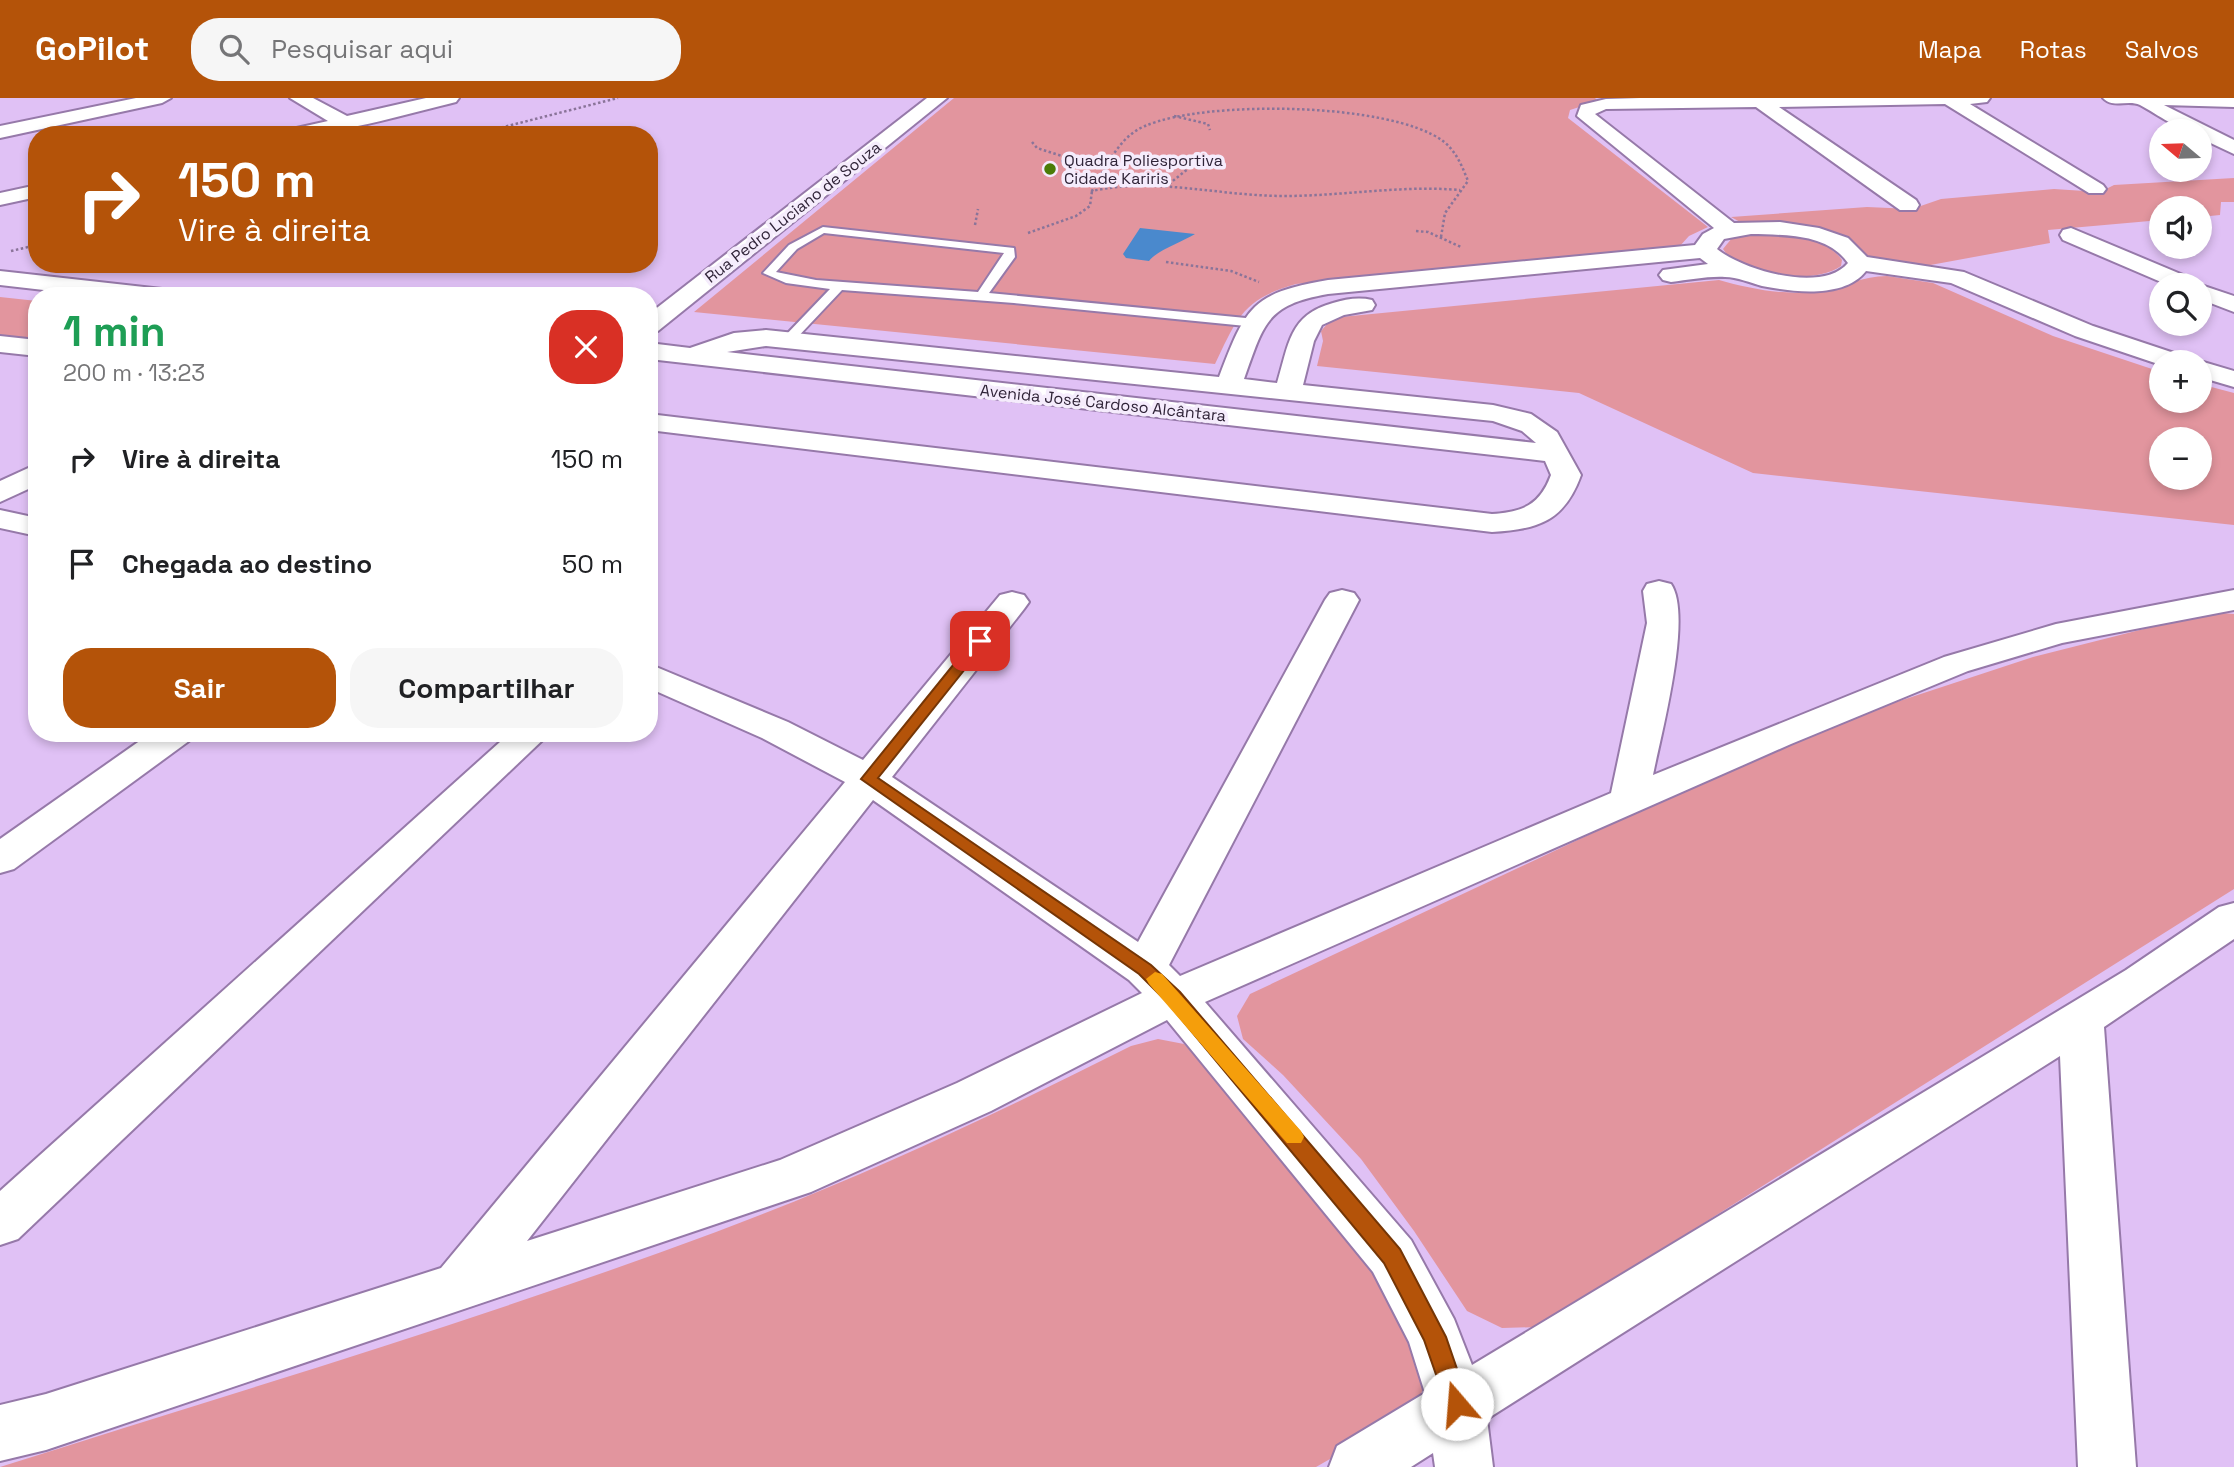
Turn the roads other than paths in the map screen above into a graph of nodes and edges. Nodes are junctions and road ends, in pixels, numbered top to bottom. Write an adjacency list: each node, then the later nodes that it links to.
1 (162, 98): 14 (street)
2 (299, 98): 12 (street)
3 (450, 98): 12 (street)
4 (938, 98): 34 (street, Rua Pedro Luciano de Souza)
5 (1981, 98): 9 (street)
6 (2112, 98): 7 (street)
7 (2136, 98): 11 (street); 17 (street)
8 (2228, 98): 11 (street)
9 (1950, 99): 10 (street); 18 (street)
10 (1759, 101): 21 (street); 22 (street)
11 (2234, 101)
12 (346, 122): 15 (street)
13 (28, 126): 16 (street)
14 (29, 126)
15 (329, 126)
16 (0, 132)
17 (2234, 148)
18 (2096, 189)
19 (28, 193): 20 (street)
20 (0, 199)
21 (1908, 205)
22 (1730, 230): 24 (street); 25 (street)
23 (2071, 235): 27 (street)
24 (1705, 251): 26 (street); 35 (street)
25 (1860, 263): 26 (street); 41 (street)
26 (1731, 270): 47 (street)
27 (2159, 273)
28 (0, 278): 30 (street)
29 (840, 285): 31 (lane); 31 (lane); 36 (lane)
30 (81, 287)
31 (982, 295): 35 (lane)
32 (2212, 296): 33 (street)
33 (2234, 305)
34 (658, 319)
35 (1256, 323): 46 (street)
36 (788, 340): 42 (street); 46 (street)
37 (0, 344): 38 (street)
38 (28, 347)
39 (28, 351): 43 (street)
40 (658, 352): 42 (street, Avenida José Cardoso Alcântara)
41 (2149, 353)
42 (691, 356): 49 (street, Avenida José Cardoso Alcântara)
43 (0, 363)
44 (2212, 373): 45 (street)
45 (2234, 379)
46 (1229, 385): 47 (street)
47 (1288, 392): 49 (street)
48 (658, 423): 49 (street)
49 (1557, 454)
50 (28, 477): 51 (street)
51 (0, 493)
52 (0, 519): 53 (street)
53 (28, 525)
54 (1659, 591): 62 (street)
55 (1342, 600): 65 (street)
56 (2234, 600): 62 (street)
57 (1012, 602): 61 (street)
58 (658, 680): 61 (street)
59 (163, 742): 63 (street)
60 (522, 742): 67 (street)
61 (869, 779): 65 (street); 68 (street)
62 (1629, 800): 65 (street)
63 (0, 859)
64 (2234, 918): 66 (street)
65 (1159, 983): 68 (street); 69 (street)
66 (2081, 1019): 69 (street); 73 (street)
67 (0, 1223)
68 (460, 1286): 70 (street)
69 (1457, 1404): 71 (street); 72 (street)
70 (0, 1433)
71 (1358, 1467)
72 (1464, 1467)
73 (2107, 1467)

